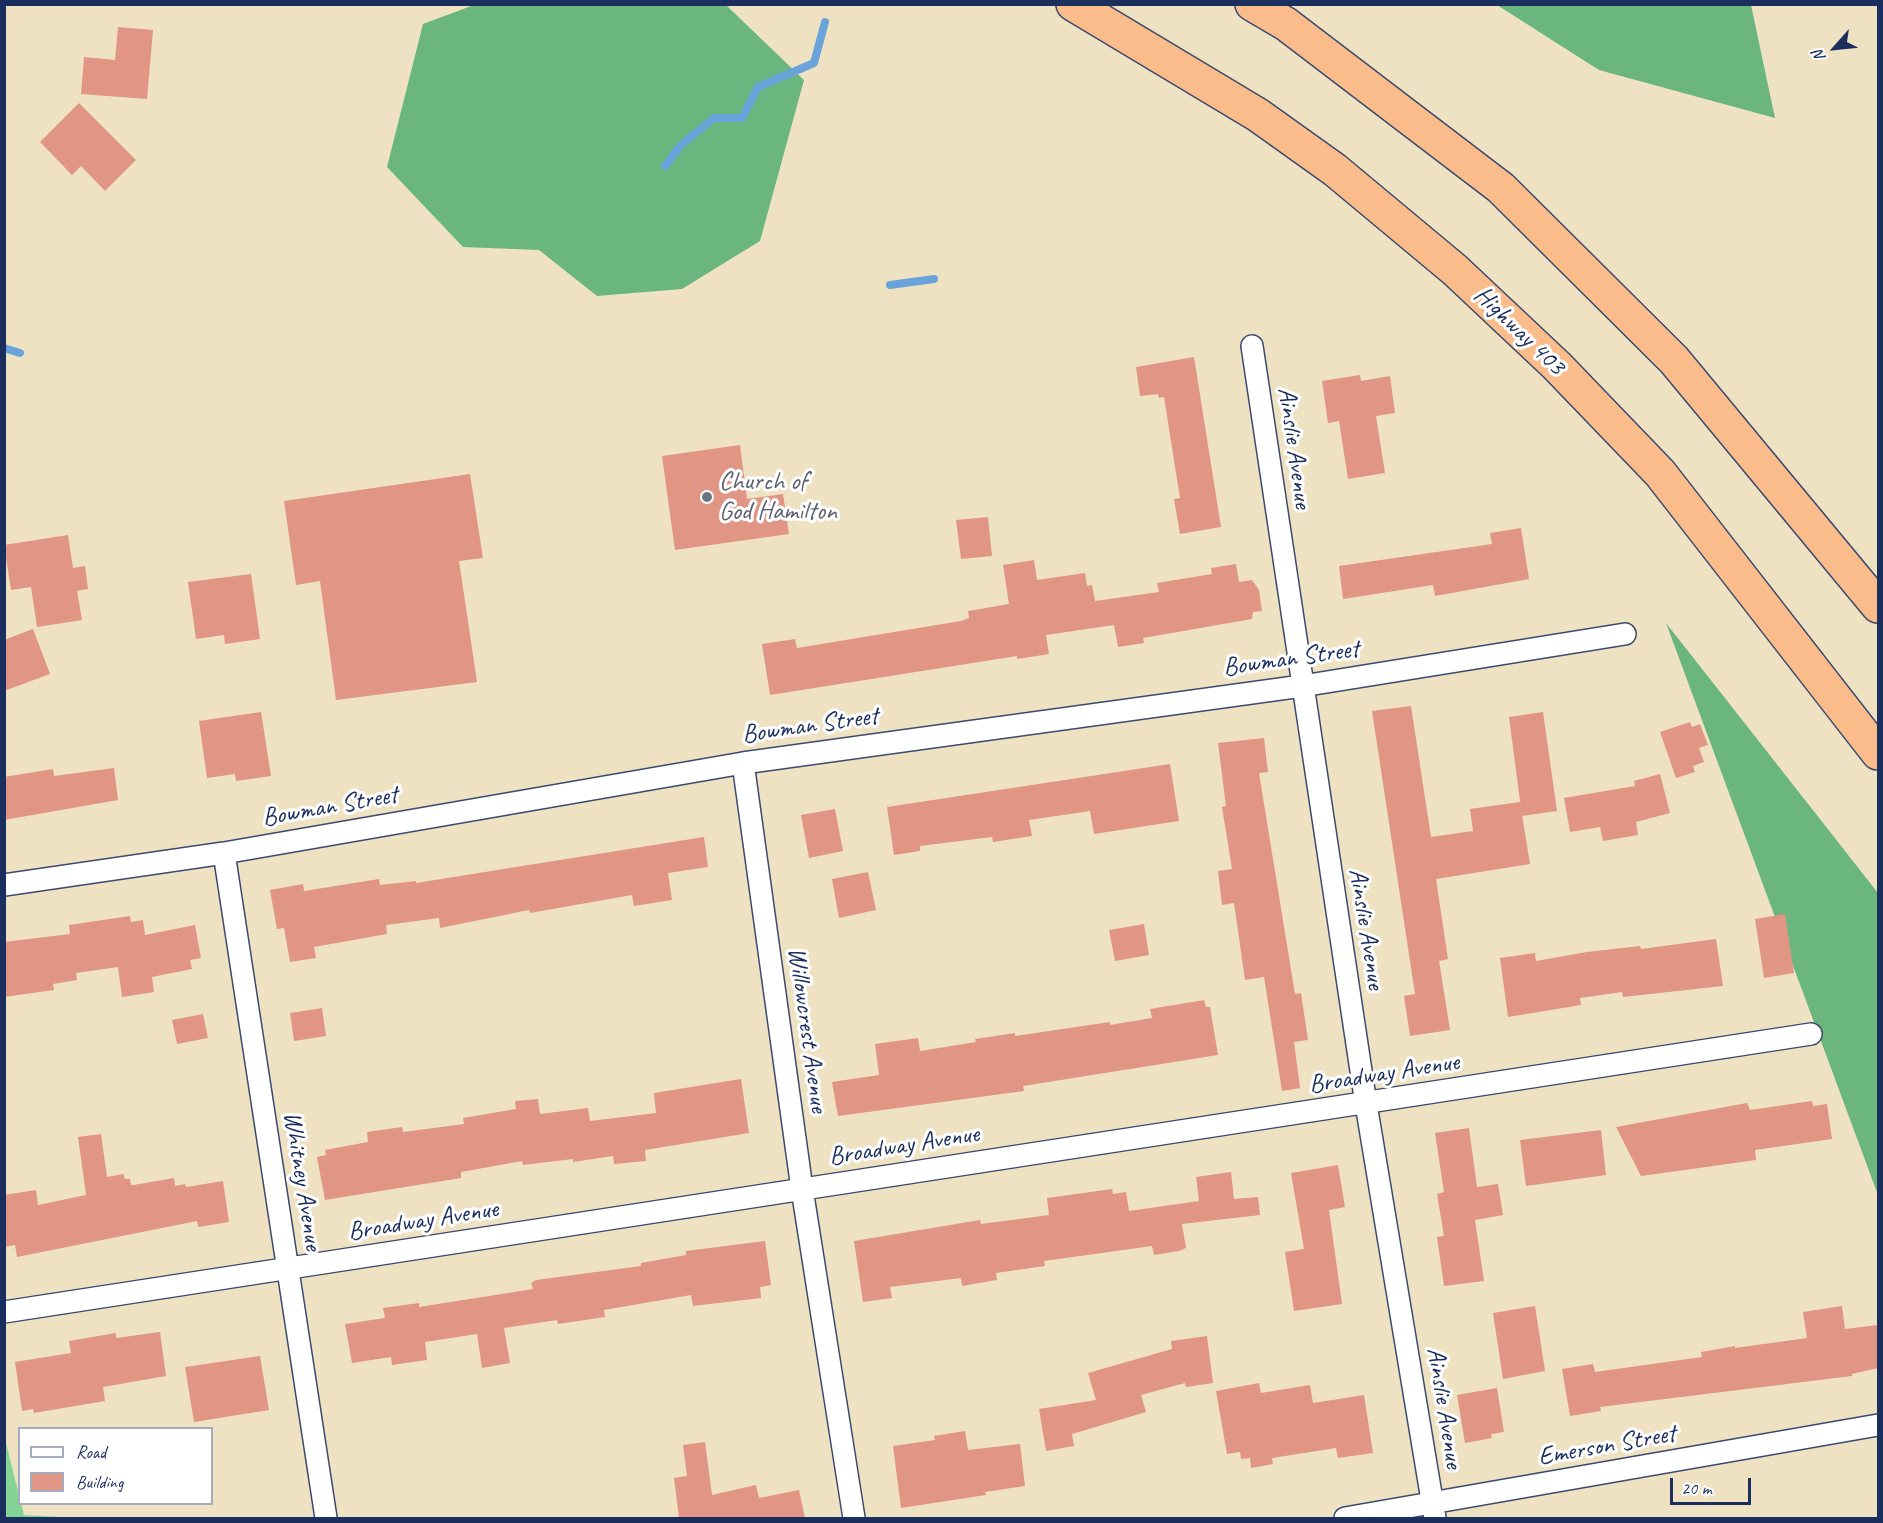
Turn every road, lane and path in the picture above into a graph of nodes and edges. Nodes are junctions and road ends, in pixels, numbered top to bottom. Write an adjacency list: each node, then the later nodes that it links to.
1 (1073, 4): 7 (highway, Highway 403)
2 (1252, 4): 4 (highway)
3 (1252, 346): 6 (street, Ainslie Avenue)
4 (1878, 606)
5 (1625, 634): 6 (street, Bowman Street)
6 (1302, 686): 8 (street, Bowman Street); 12 (street, Ainslie Avenue)
7 (1878, 753)
8 (743, 763): 9 (street, Bowman Street); 13 (street, Willowcrest Avenue)
9 (224, 853): 10 (street, Bowman Street); 14 (street, Whitney Avenue)
10 (4, 885)
11 (1811, 1034): 12 (street, Broadway Avenue)
12 (1366, 1104): 13 (street, Broadway Avenue); 17 (street, Ainslie Avenue)
13 (802, 1189): 14 (street, Broadway Avenue); 19 (street, Willowcrest Avenue)
14 (288, 1269): 15 (street, Broadway Avenue); 18 (street, Whitney Avenue)
15 (4, 1312)
16 (1878, 1425): 17 (street, Emerson Street)
17 (1434, 1511): 20 (street, Emerson Street)
18 (326, 1518)
19 (854, 1518)
20 (1345, 1518)

